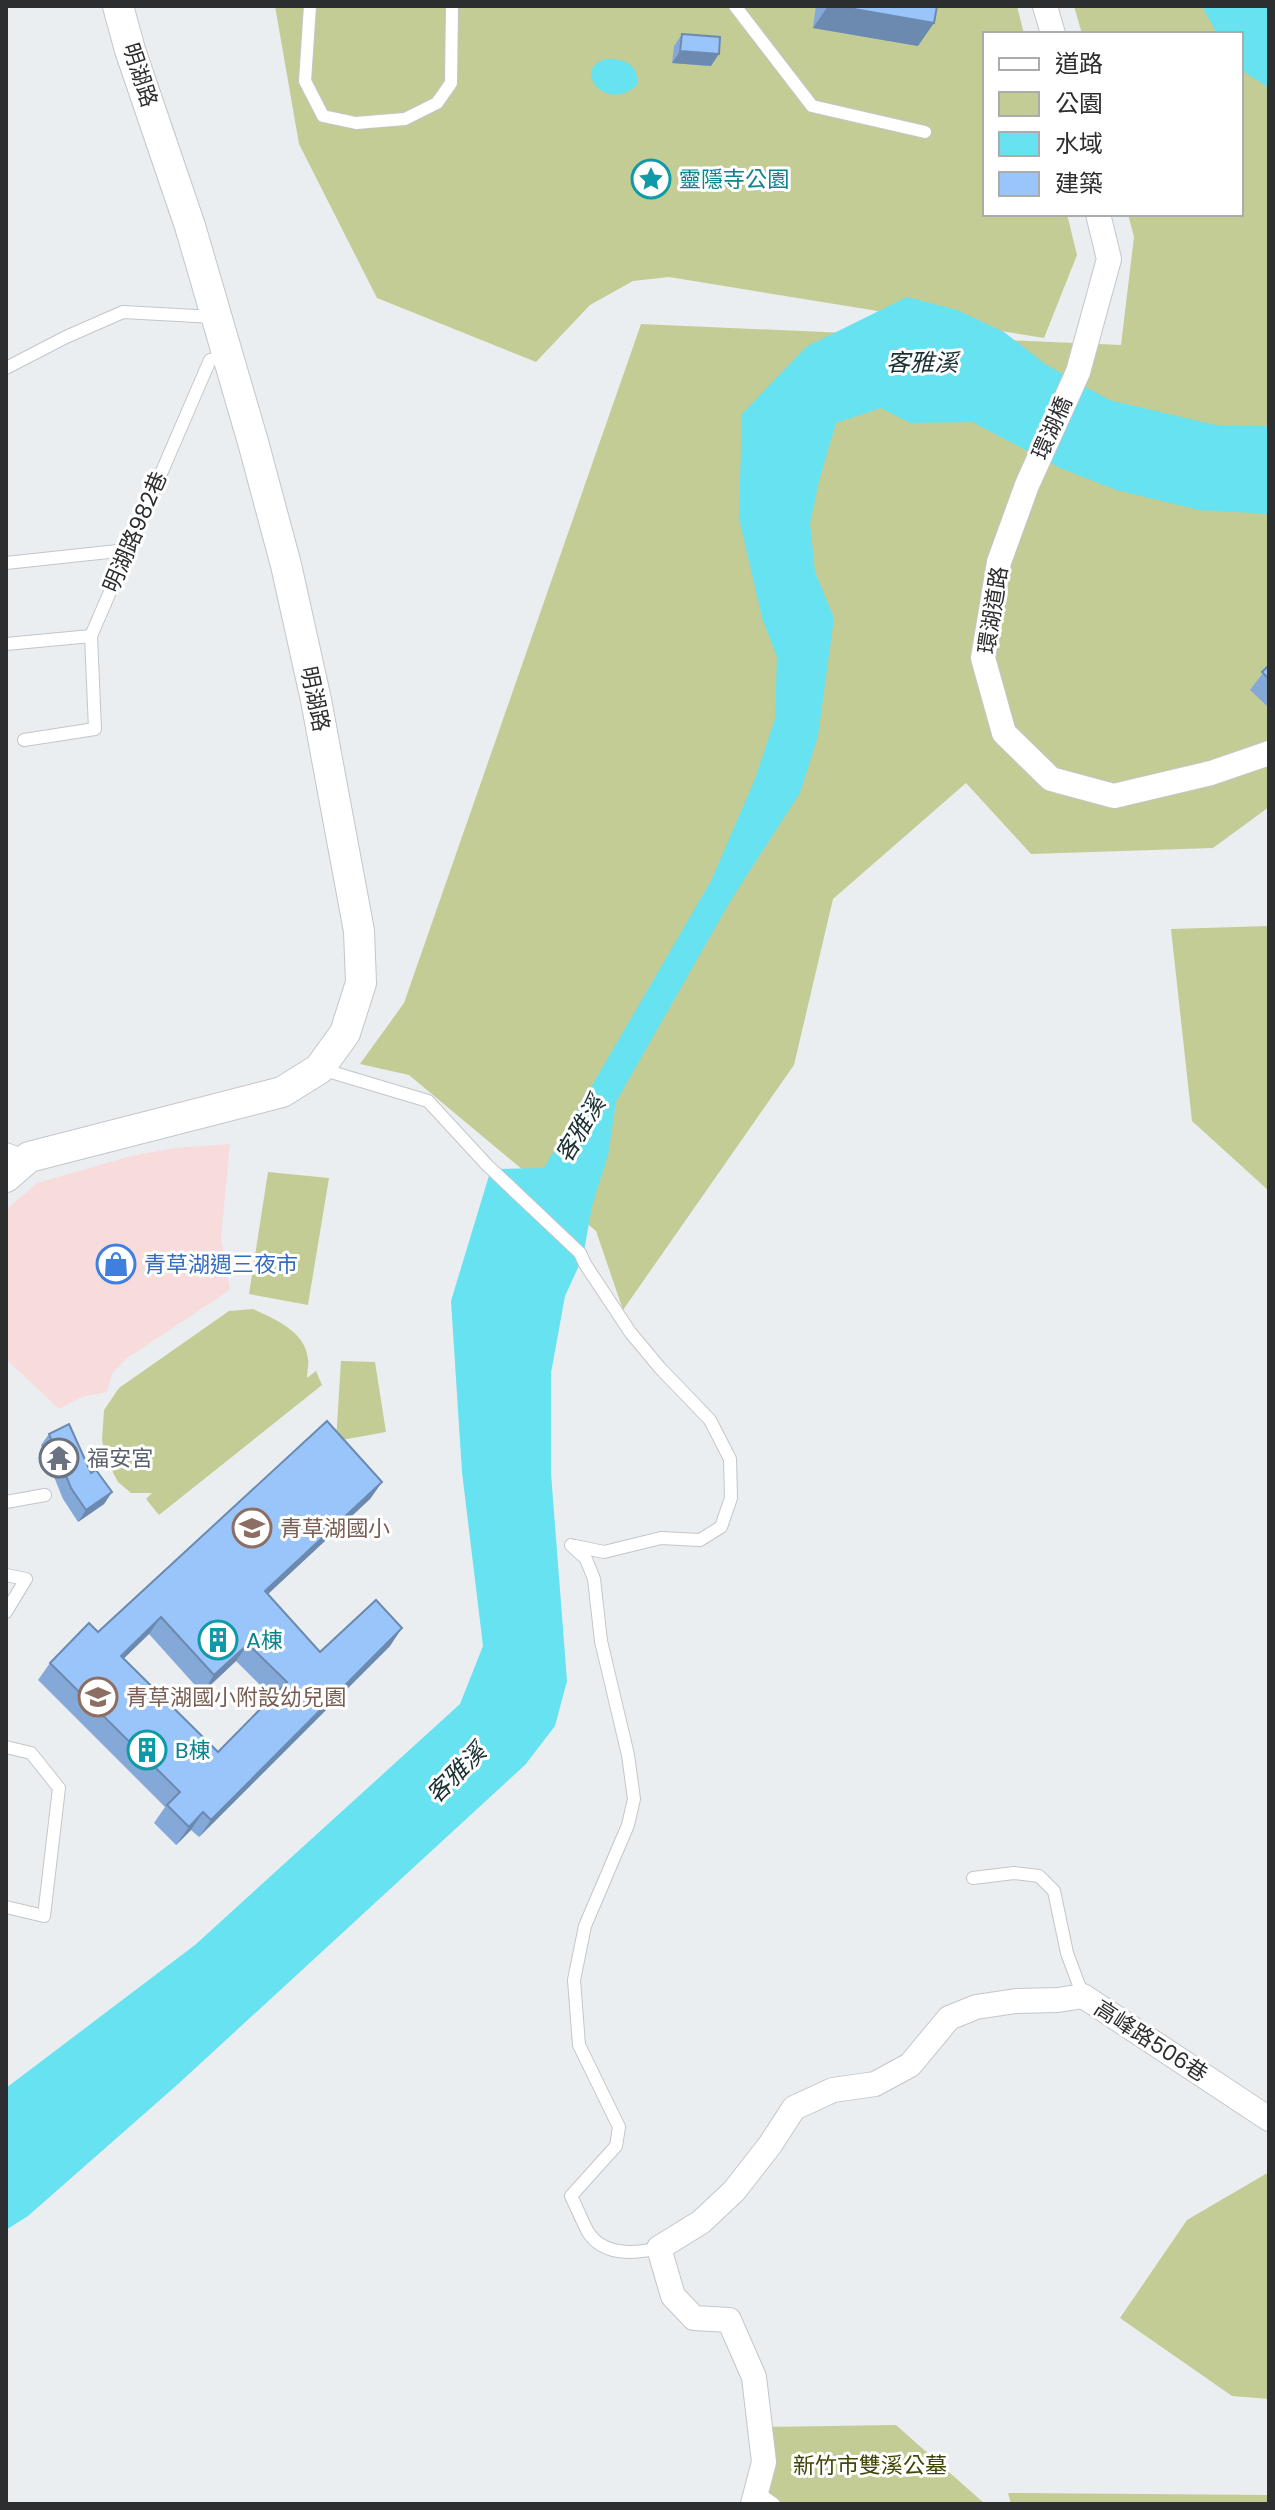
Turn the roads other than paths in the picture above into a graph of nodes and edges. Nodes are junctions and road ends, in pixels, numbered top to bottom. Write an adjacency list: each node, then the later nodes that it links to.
1 (118, 6): 9 (street, 明湖路)
2 (310, 6): 3 (lane)
3 (452, 6)
4 (735, 6): 7 (lane)
5 (1045, 6): 6 (street)
6 (1052, 32)
7 (925, 132)
8 (1098, 216): 12 (street, 環湖橋)
9 (218, 318): 10 (street, 明湖路); 11 (lane)
10 (227, 355): 13 (lane, 明湖路982巷); 19 (street, 明湖路)
11 (6, 368)
12 (1027, 485): 18 (street, 環湖道路)
13 (127, 550): 14 (lane); 15 (lane, 明湖路982巷)
14 (6, 563)
15 (91, 636): 16 (lane); 17 (lane, 明湖路982巷)
16 (6, 644)
17 (24, 740)
18 (1269, 753)
19 (319, 1069): 20 (street, 明湖路); 30 (lane)
20 (14, 1161)
21 (45, 1495): 22 (lane)
22 (6, 1502)
23 (6, 1575): 24 (lane)
24 (6, 1612)
25 (6, 1747): 27 (lane)
26 (973, 1878): 28 (lane)
27 (6, 1907)
28 (1083, 1996): 29 (street, 高峰路506巷); 30 (street, 高峰路506巷)
29 (1269, 2119)
30 (659, 2248): 31 (street)
31 (761, 2500)

